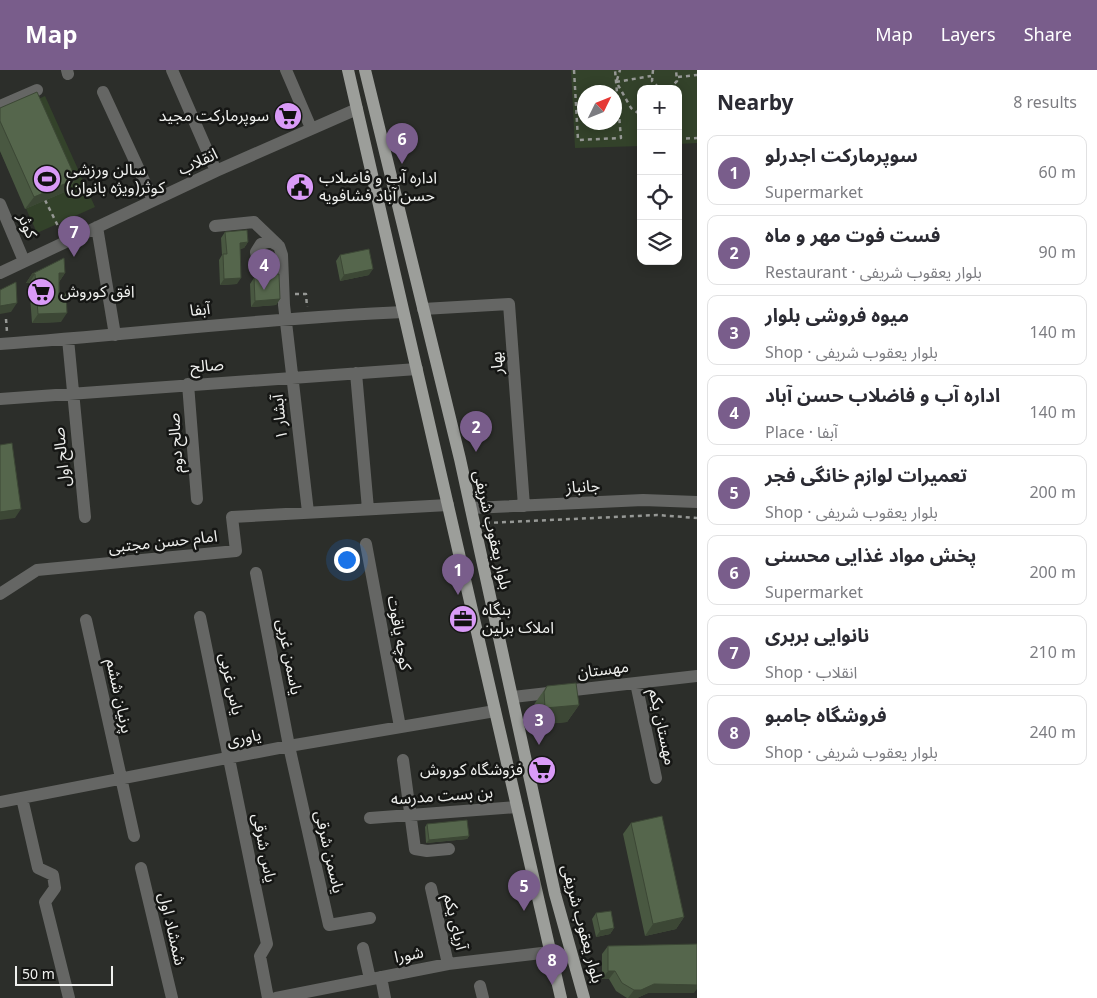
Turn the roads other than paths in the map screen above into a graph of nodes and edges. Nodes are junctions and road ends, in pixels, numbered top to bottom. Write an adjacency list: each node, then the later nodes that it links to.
1 (172, 70): 11 (street)
2 (286, 70): 10 (street)
3 (348, 70): 9 (main road)
4 (365, 70): 7 (main road, بلوار یعقوب شریفی)
5 (36, 90): 8 (street)
6 (103, 92): 12 (street)
7 (373, 105): 9 (main road); 22 (main road, بلوار یعقوب شریفی)
8 (0, 106)
9 (357, 109): 10 (street, انقلاب); 23 (main road)
10 (311, 128): 11 (street, انقلاب)
11 (216, 171): 12 (street, انقلاب)
12 (153, 200): 16 (street, انقلاب)
13 (0, 204): 19 (street, کوثر)
14 (254, 222): 15 (street); 17 (street); 18 (street)
15 (215, 226)
16 (96, 227): 19 (street, انقلاب); 25 (street)
17 (281, 251): 18 (street); 20 (street)
18 (256, 252): 20 (street)
19 (24, 261): 21 (street, انقلاب)
20 (278, 268): 24 (street, آبشار ۱)
21 (0, 273)
22 (423, 310): 37 (street, بهار); 38 (main road, بلوار یعقوب شریفی)
23 (404, 312): 24 (street, آبفا); 28 (main road)
24 (285, 318): 25 (street, آبفا); 30 (street, آبشار ۱)
25 (115, 335): 26 (street, آبفا)
26 (68, 339): 27 (street, آبفا); 32 (street, صالح اول)
27 (0, 344)
28 (416, 369): 29 (street, صالح); 36 (main road)
29 (356, 373): 30 (street, صالح); 39 (street)
30 (292, 377): 31 (street, صالح); 40 (street, آبشار ۱)
31 (188, 384): 32 (street, صالح); 34 (street, صالح دوم)
32 (72, 393): 33 (street, صالح); 41 (street, صالح اول)
33 (0, 399)
34 (197, 499)
35 (697, 502): 37 (street, جانباز)
36 (448, 505): 38 (main road); 39 (street, امام حسن مجتبی); 50 (main road)
37 (524, 506): 38 (street, جانباز)
38 (471, 508): 49 (main road, بلوار یعقوب شریفی)
39 (368, 509): 40 (street, امام حسن مجتبی)
40 (308, 512): 44 (street, امام حسن مجتبی)
41 (85, 517)
42 (366, 544): 51 (street, کوچه یاقوت)
43 (256, 573): 52 (street, یاسمن غربی)
44 (0, 594)
45 (200, 617): 53 (street, یاس غربی)
46 (86, 620): 55 (street, پرنیان ششم)
47 (697, 676): 48 (street, مهستان)
48 (636, 683): 49 (street, مهستان); 56 (street, مهستان یکم)
49 (513, 697): 50 (main road); 68 (main road, بلوار یعقوب شریفی)
50 (495, 711): 51 (street, یاوری); 59 (main road)
51 (400, 727): 52 (street, یاوری)
52 (289, 746): 53 (street, یاوری); 66 (street, یاسمن شرقی)
53 (230, 757): 55 (street, یاوری); 74 (street, یاس شرقی)
54 (403, 760): 60 (street)
55 (121, 778): 57 (street, یاوری); 62 (street, پرنیان ششم)
56 (656, 778)
57 (22, 798): 58 (street, یاوری); 72 (street)
58 (0, 802)
59 (517, 807): 60 (street, بن بست مدرسه); 69 (main road)
60 (411, 815): 61 (street, بن بست مدرسه); 63 (street)
61 (370, 818)
62 (134, 836)
63 (449, 849)
64 (141, 868): 73 (street, شمشاد اول)
65 (431, 888): 70 (street, آریای یکم)
66 (370, 918)
67 (363, 948): 71 (street)
68 (571, 949): 69 (main road); 78 (main road, بلوار یعقوب شریفی)
69 (550, 952): 70 (street, شورا); 77 (main road)
70 (448, 964): 71 (street, شورا)
71 (375, 978): 75 (street, شورا); 76 (street)
72 (69, 998)
73 (172, 998)
74 (268, 998)
75 (276, 998)
76 (385, 998)
77 (561, 998)
78 (584, 998)

